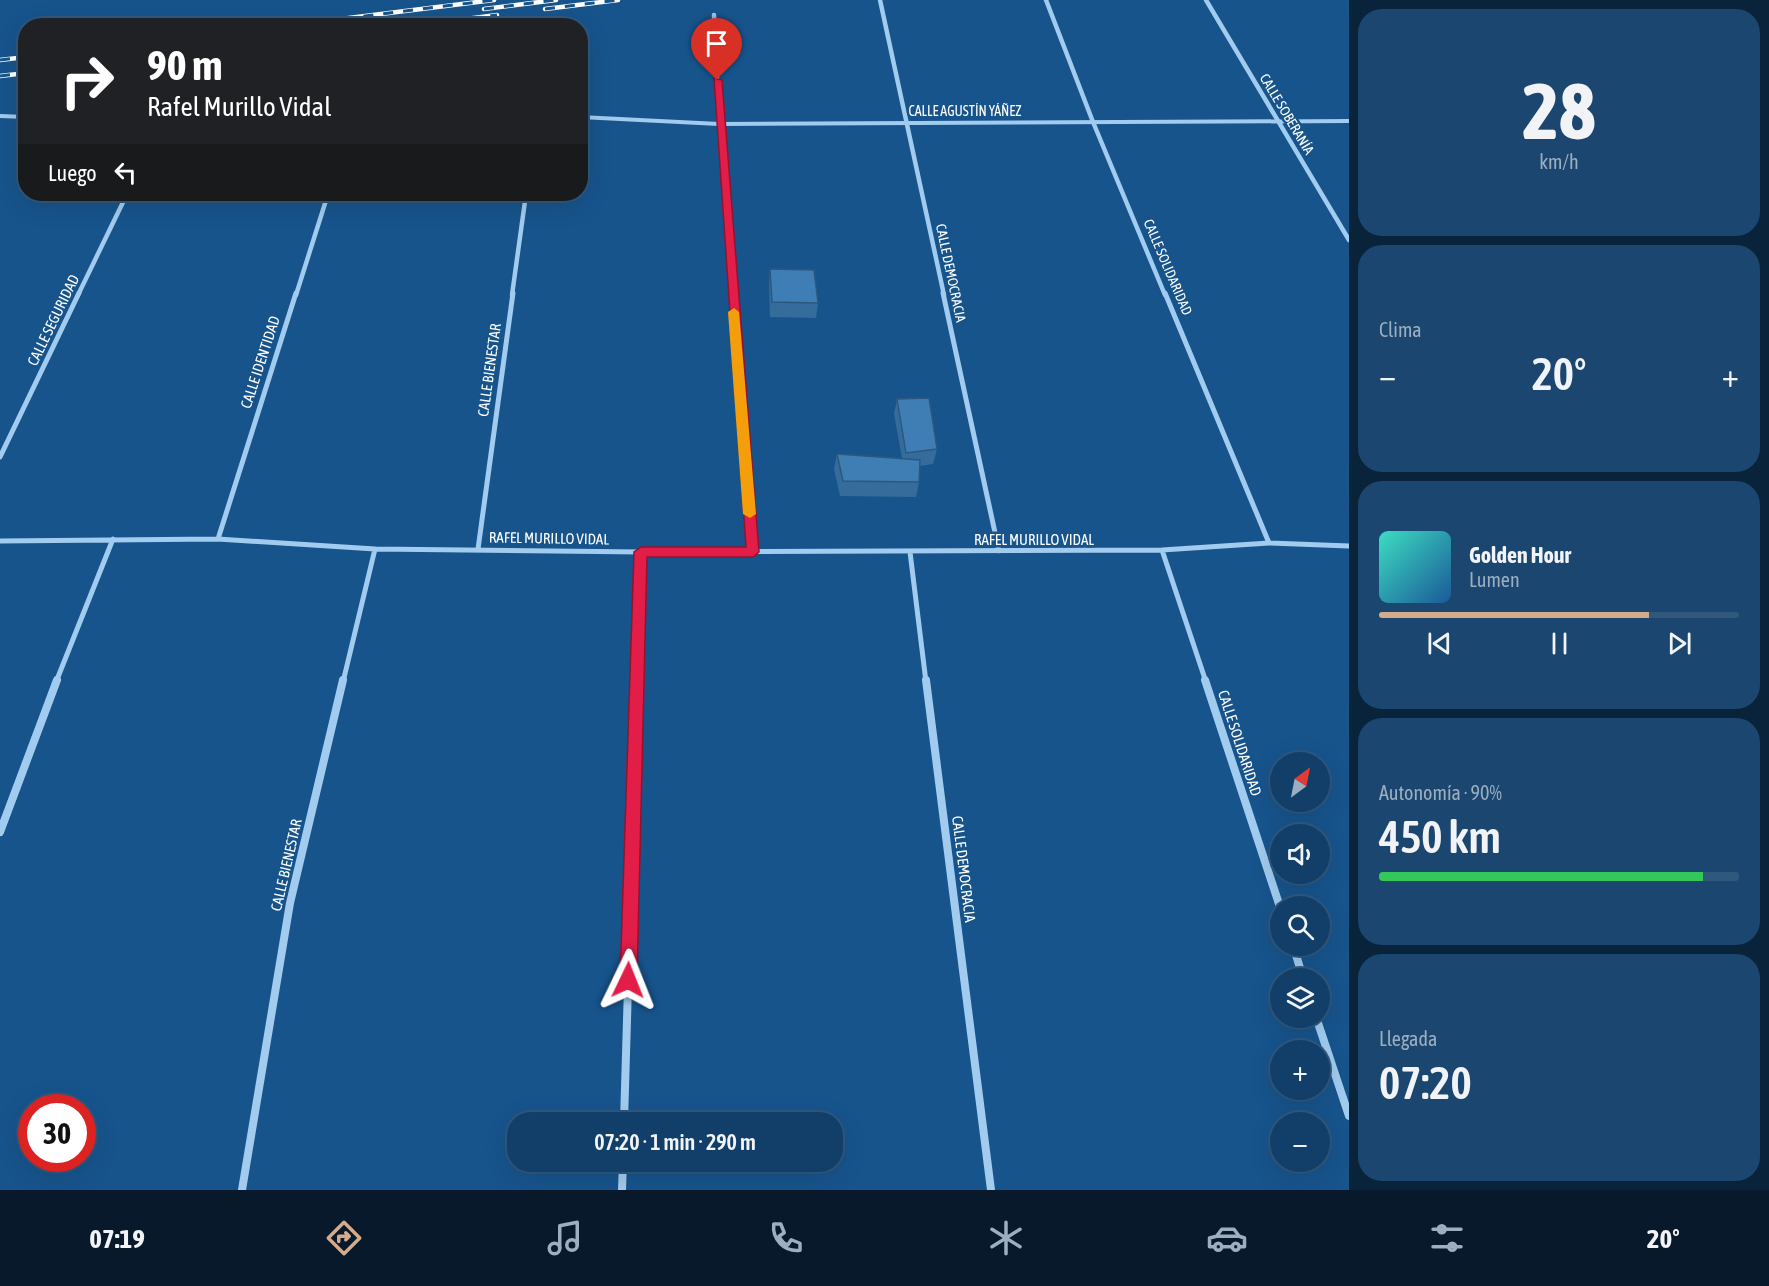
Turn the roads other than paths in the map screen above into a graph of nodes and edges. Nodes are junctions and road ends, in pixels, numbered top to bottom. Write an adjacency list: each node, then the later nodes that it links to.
1 (880, 0): 11 (street, CALLE DEMOCRACIA)
2 (1046, 0): 10 (street, CALLE SOLIDARIDAD)
3 (1206, 0): 8 (street, CALLE SOBERANÍA)
4 (714, 15): 12 (street)
5 (0, 116): 6 (street)
6 (18, 117)
7 (588, 117): 12 (street, CALLE AGUSTÍN YÁÑEZ)
8 (1279, 121): 9 (street, CALLE AGUSTÍN YÁÑEZ); 10 (street, CALLE AGUSTÍN YÁÑEZ); 16 (street, CALLE SOBERANÍA)
9 (1349, 121)
10 (1093, 122): 11 (street, CALLE AGUSTÍN YÁÑEZ); 21 (street, CALLE SOLIDARIDAD)
11 (907, 123): 12 (street, CALLE AGUSTÍN YÁÑEZ); 26 (street, CALLE DEMOCRACIA)
12 (719, 124): 28 (street)
13 (124, 201): 17 (street, CALLE SEGURIDAD)
14 (326, 201): 19 (street, CALLE IDENTIDAD)
15 (525, 201): 24 (street, CALLE BIENESTAR)
16 (1349, 240)
17 (0, 457)
18 (113, 539): 19 (street, RAFEL MURILLO VIDAL); 20 (street, RAFEL MURILLO VIDAL); 30 (street)
19 (218, 539): 23 (street, RAFEL MURILLO VIDAL)
20 (0, 541)
21 (1269, 543): 22 (street, RAFEL MURILLO VIDAL); 25 (street, RAFEL MURILLO VIDAL)
22 (1349, 546)
23 (375, 549): 24 (street, RAFEL MURILLO VIDAL); 36 (street, CALLE BIENESTAR)
24 (478, 549): 27 (street, RAFEL MURILLO VIDAL)
25 (1162, 550): 26 (street, RAFEL MURILLO VIDAL); 31 (street, CALLE SOLIDARIDAD)
26 (999, 551): 29 (street, RAFEL MURILLO VIDAL)
27 (641, 552): 28 (street, RAFEL MURILLO VIDAL); 33 (street)
28 (753, 552): 29 (street, RAFEL MURILLO VIDAL)
29 (910, 552): 38 (street, CALLE DEMOCRACIA)
30 (0, 832)
31 (1276, 896)
32 (1320, 1028): 34 (street)
33 (624, 1112)
34 (1349, 1116)
35 (623, 1172): 37 (street)
36 (242, 1190)
37 (622, 1190)
38 (991, 1190)

